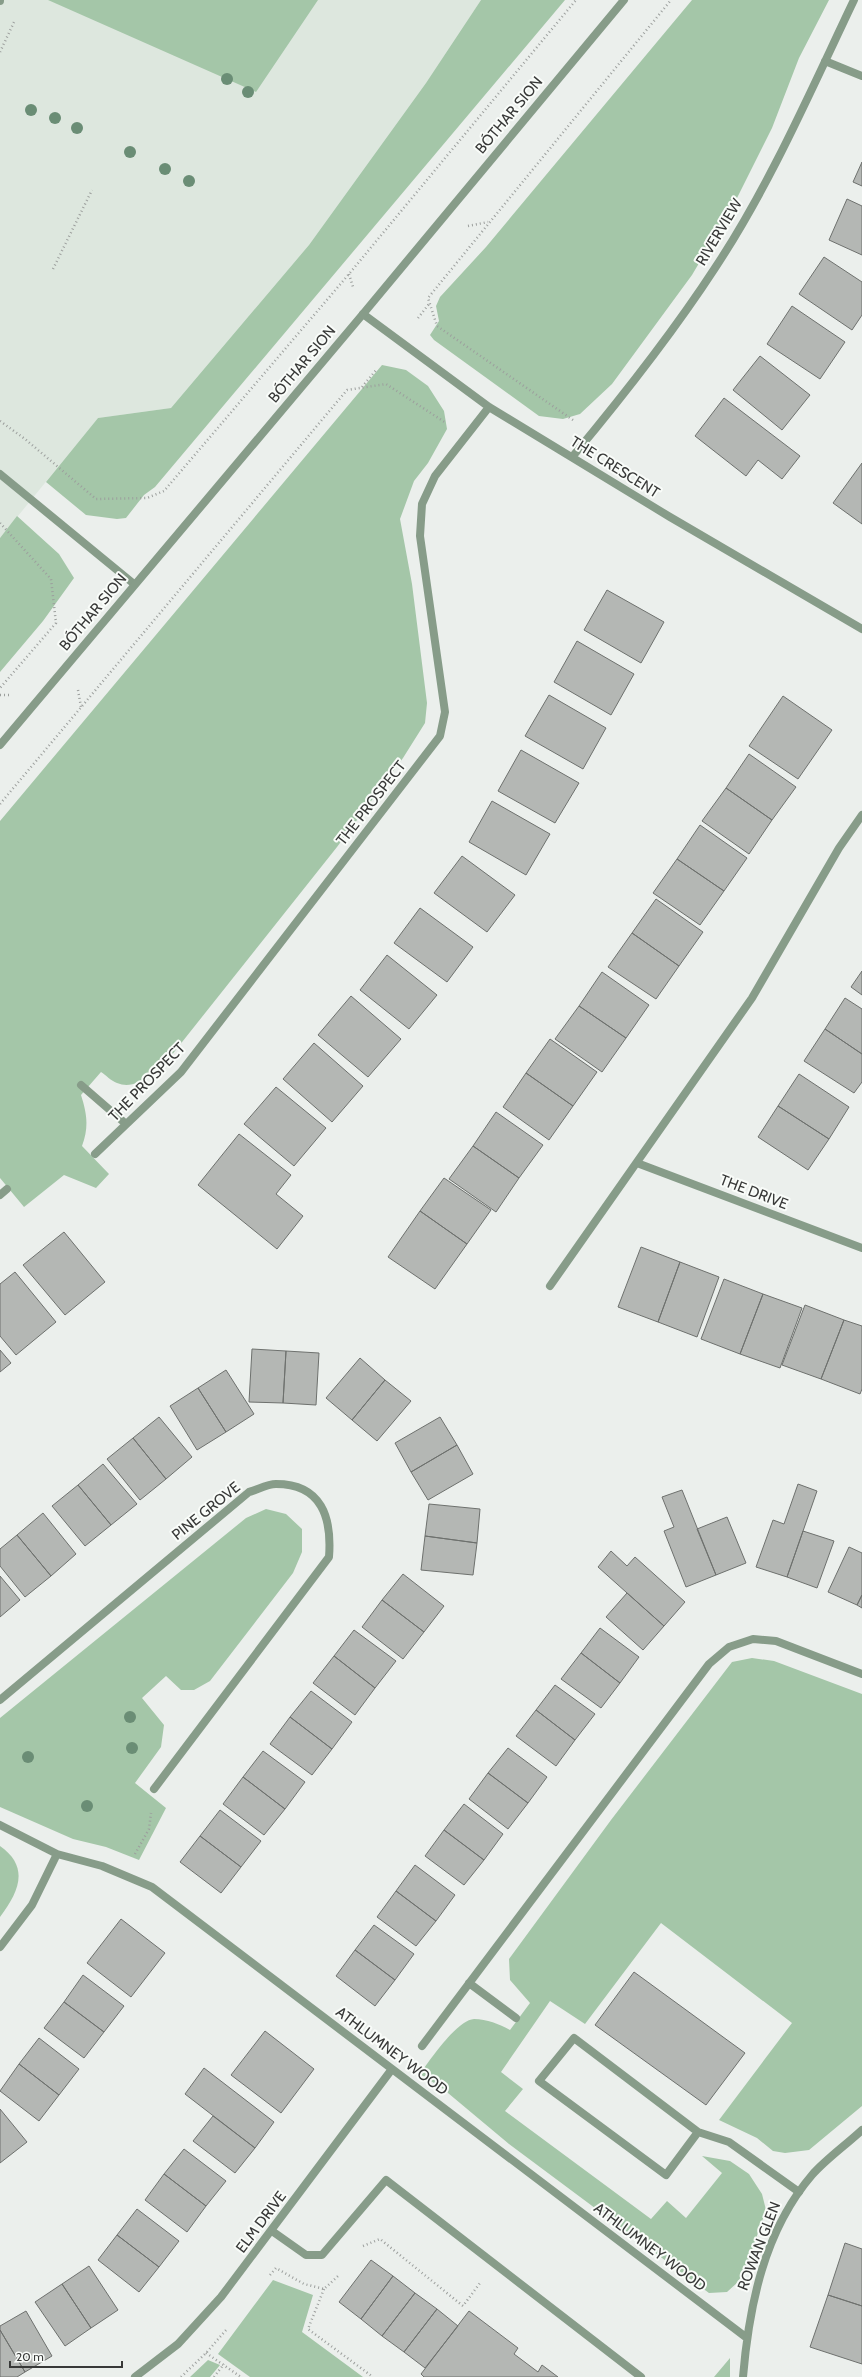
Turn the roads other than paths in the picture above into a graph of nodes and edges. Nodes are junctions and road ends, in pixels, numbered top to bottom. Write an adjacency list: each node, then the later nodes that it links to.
1 (624, 0): 5 (street, BÓTHAR SION)
2 (854, 0): 3 (street, RIVERVIEW)
3 (825, 61): 4 (street); 7 (street, RIVERVIEW)
4 (862, 76)
5 (363, 314): 6 (street, THE CRESCENT); 9 (street, BÓTHAR SION)
6 (489, 407): 7 (street, THE CRESCENT); 14 (street, THE PROSPECT)
7 (573, 456): 10 (street, THE CRESCENT)
8 (0, 474): 9 (street)
9 (134, 584): 11 (street, BÓTHAR SION)
10 (862, 628)
11 (0, 745)
12 (862, 815): 16 (street)
13 (82, 1085): 14 (street)
14 (126, 1124): 15 (street, THE PROSPECT)
15 (95, 1154)
16 (637, 1163): 19 (street, THE DRIVE); 20 (street)
17 (7, 1189): 18 (street)
18 (0, 1195)
19 (862, 1248)
20 (550, 1286)
21 (862, 1674): 27 (street)
22 (0, 1700): 23 (street, PINE GROVE)
23 (154, 1790)
24 (0, 1825): 25 (street, ATHLUMNEY WOOD)
25 (57, 1854): 26 (street); 30 (street, ATHLUMNEY WOOD)
26 (0, 1948)
27 (469, 1983): 28 (street); 29 (street)
28 (516, 2018)
29 (422, 2046)
30 (392, 2069): 34 (street, ELM DRIVE); 35 (street, ATHLUMNEY WOOD)
31 (862, 2130): 33 (street, ROWAN GLEN)
32 (698, 2132): 32 (street); 33 (street)
33 (799, 2192): 35 (street, ROWAN GLEN)
34 (272, 2231): 36 (street, ELM DRIVE); 37 (street)
35 (747, 2338): 38 (street, ROWAN GLEN)
36 (136, 2377)
37 (641, 2377)
38 (744, 2377)

